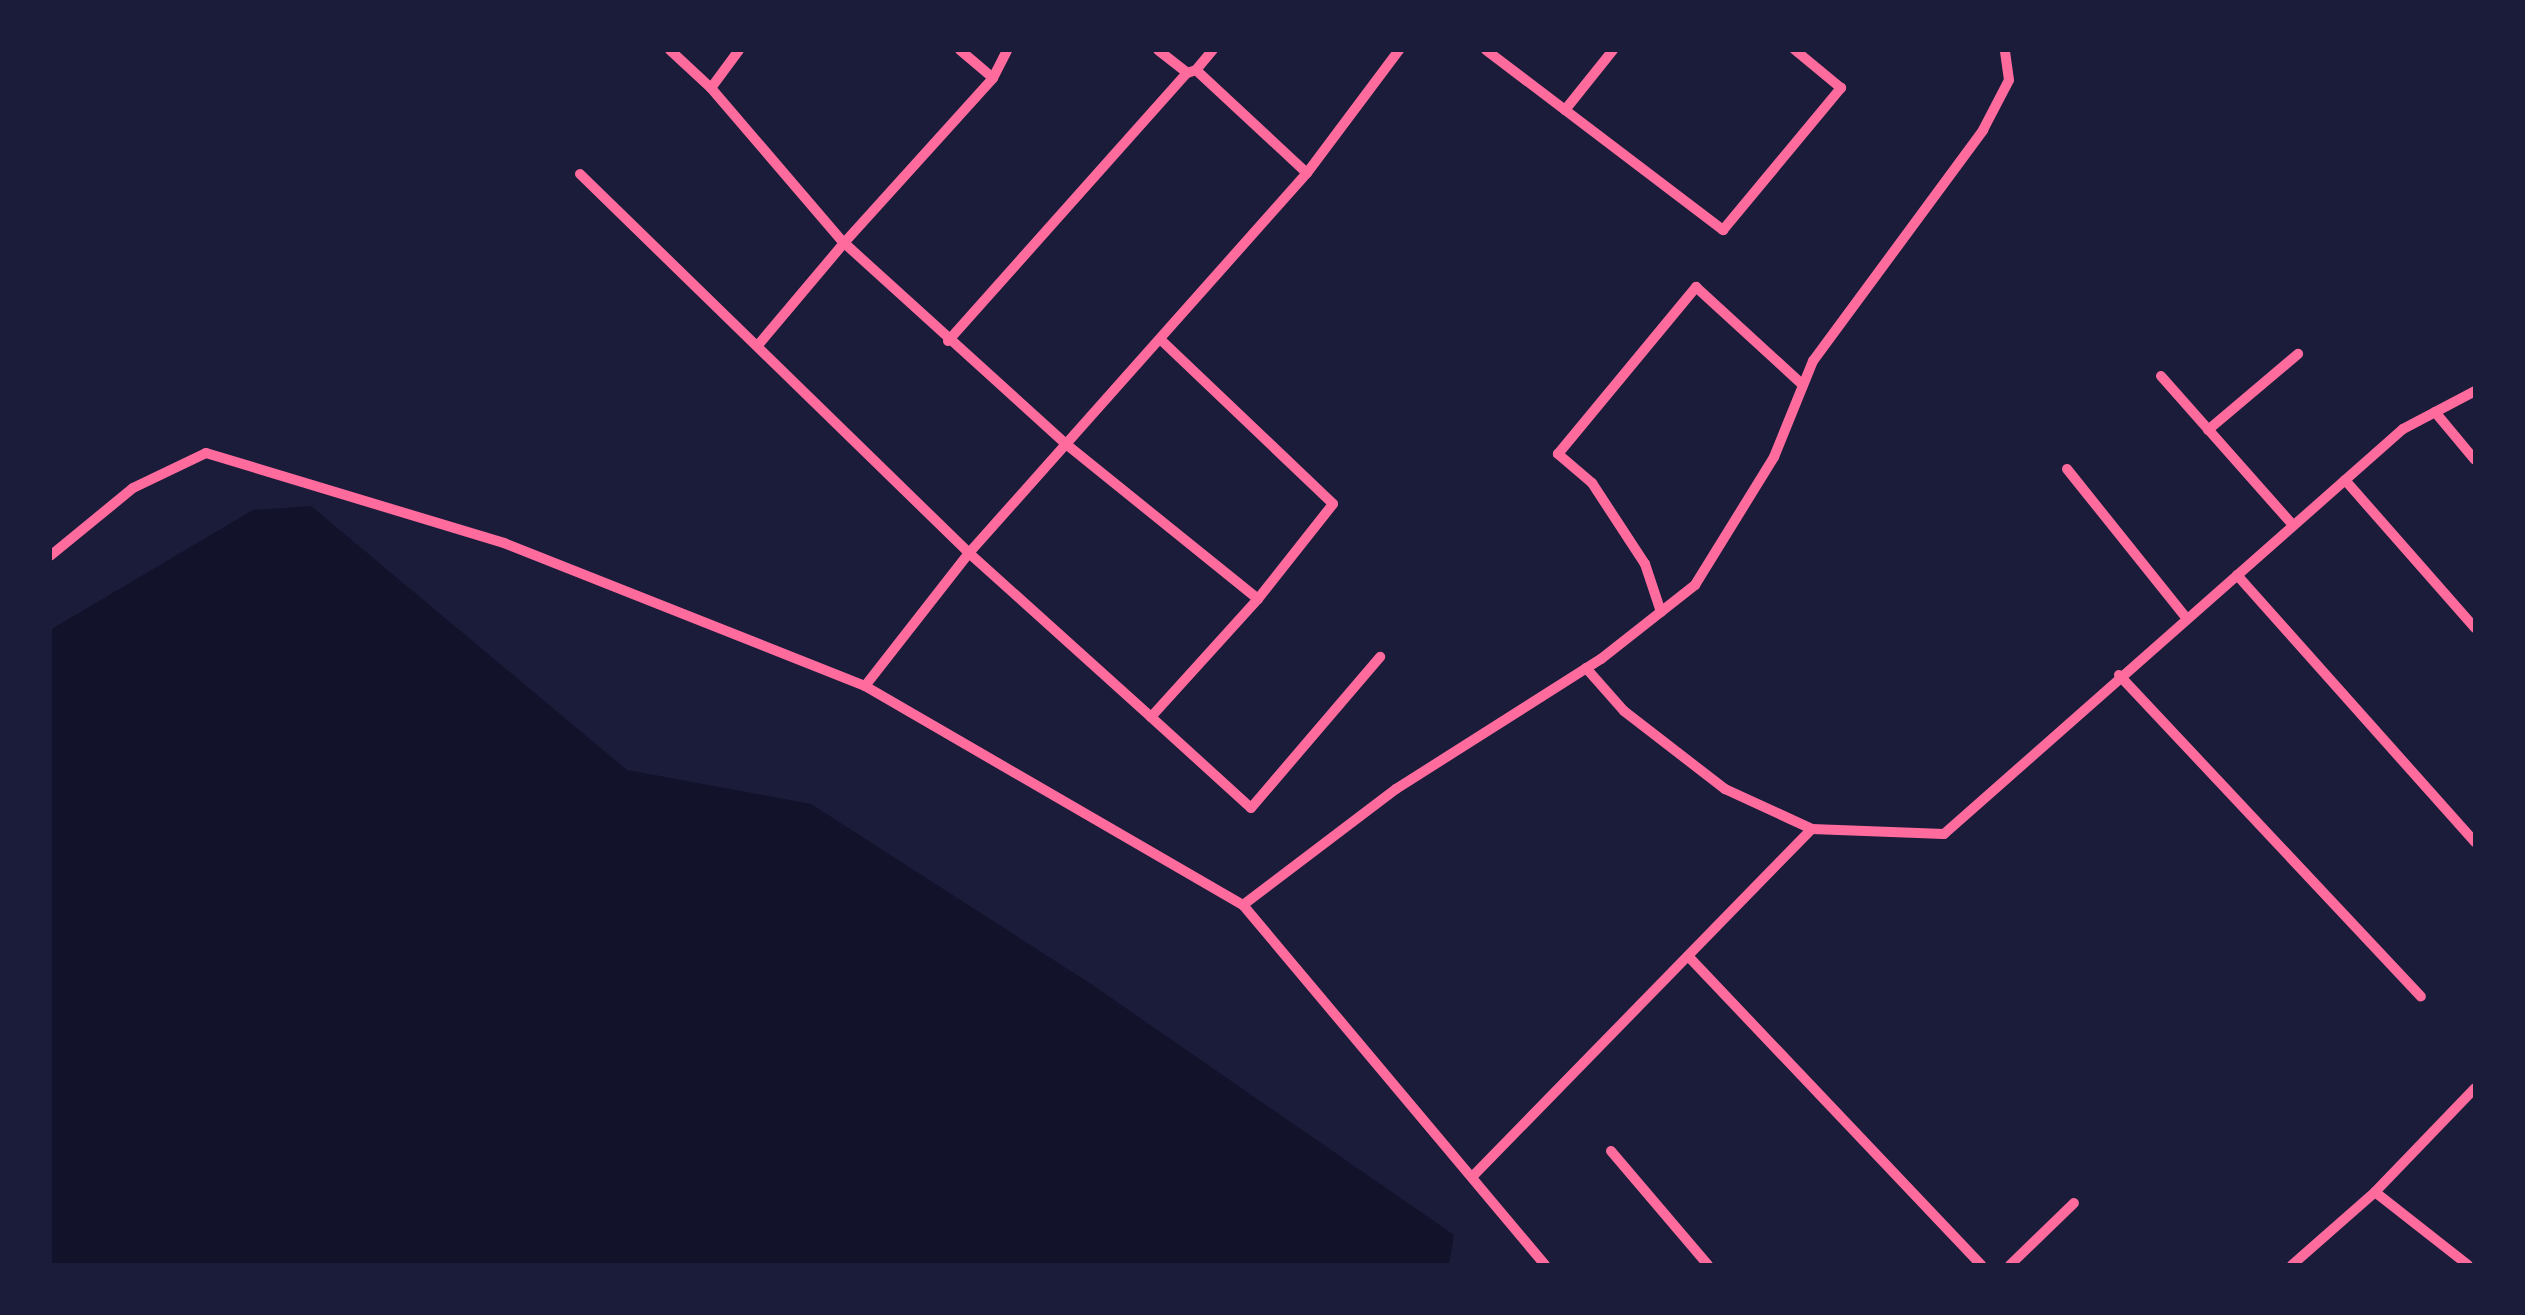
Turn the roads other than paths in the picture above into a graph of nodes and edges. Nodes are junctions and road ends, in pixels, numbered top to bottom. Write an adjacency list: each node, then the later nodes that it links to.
1 (670, 50): 14 (street)
2 (739, 50): 14 (street)
3 (960, 50): 13 (street)
4 (1007, 50): 13 (street)
5 (1158, 50): 12 (street)
6 (1213, 50): 12 (street)
7 (1400, 50): 16 (street)
8 (1486, 50): 15 (street)
9 (1613, 50): 15 (street)
10 (1796, 50): 15 (street)
11 (2005, 50): 24 (street)
12 (1192, 72): 16 (street); 20 (street)
13 (993, 78): 18 (street)
14 (711, 88): 18 (street)
15 (1565, 110)
16 (1307, 173): 19 (street)
17 (580, 174): 21 (street)
18 (844, 243): 20 (street); 21 (street)
19 (1160, 339): 28 (street); 36 (street)
20 (948, 341): 28 (street)
21 (758, 345): 33 (street)
22 (2298, 354): 27 (street)
23 (2160, 376): 27 (street)
24 (1803, 385): 37 (street); 37 (street)
25 (2475, 390): 26 (street)
26 (2435, 412): 29 (street); 31 (street)
27 (2208, 430): 32 (street)
28 (1066, 446): 33 (street); 36 (street)
29 (2475, 460)
30 (2066, 469): 38 (street)
31 (2345, 480): 32 (street); 39 (street)
32 (2294, 525): 35 (street)
33 (969, 554): 43 (street); 44 (street)
34 (50, 556): 43 (street)
35 (2237, 575): 38 (street); 46 (street)
36 (1258, 598): 44 (street)
37 (1661, 612): 41 (street)
38 (2187, 619): 42 (street)
39 (2475, 628)
40 (1380, 657): 44 (street)
41 (1586, 668): 45 (street); 47 (street)
42 (2119, 675): 45 (street); 49 (street)
43 (864, 686): 47 (street)
44 (1151, 717)
45 (1812, 829): 48 (street)
46 (2475, 842)
47 (1243, 905): 52 (street)
48 (1688, 956): 52 (street); 57 (street)
49 (2420, 997)
50 (2475, 1088): 53 (street)
51 (1610, 1152): 56 (street)
52 (1473, 1176): 55 (street)
53 (2374, 1192): 59 (street); 60 (street)
54 (2074, 1203): 58 (street)
55 (1545, 1265)
56 (1708, 1265)
57 (1982, 1265)
58 (2010, 1265)
59 (2292, 1265)
60 (2468, 1265)

